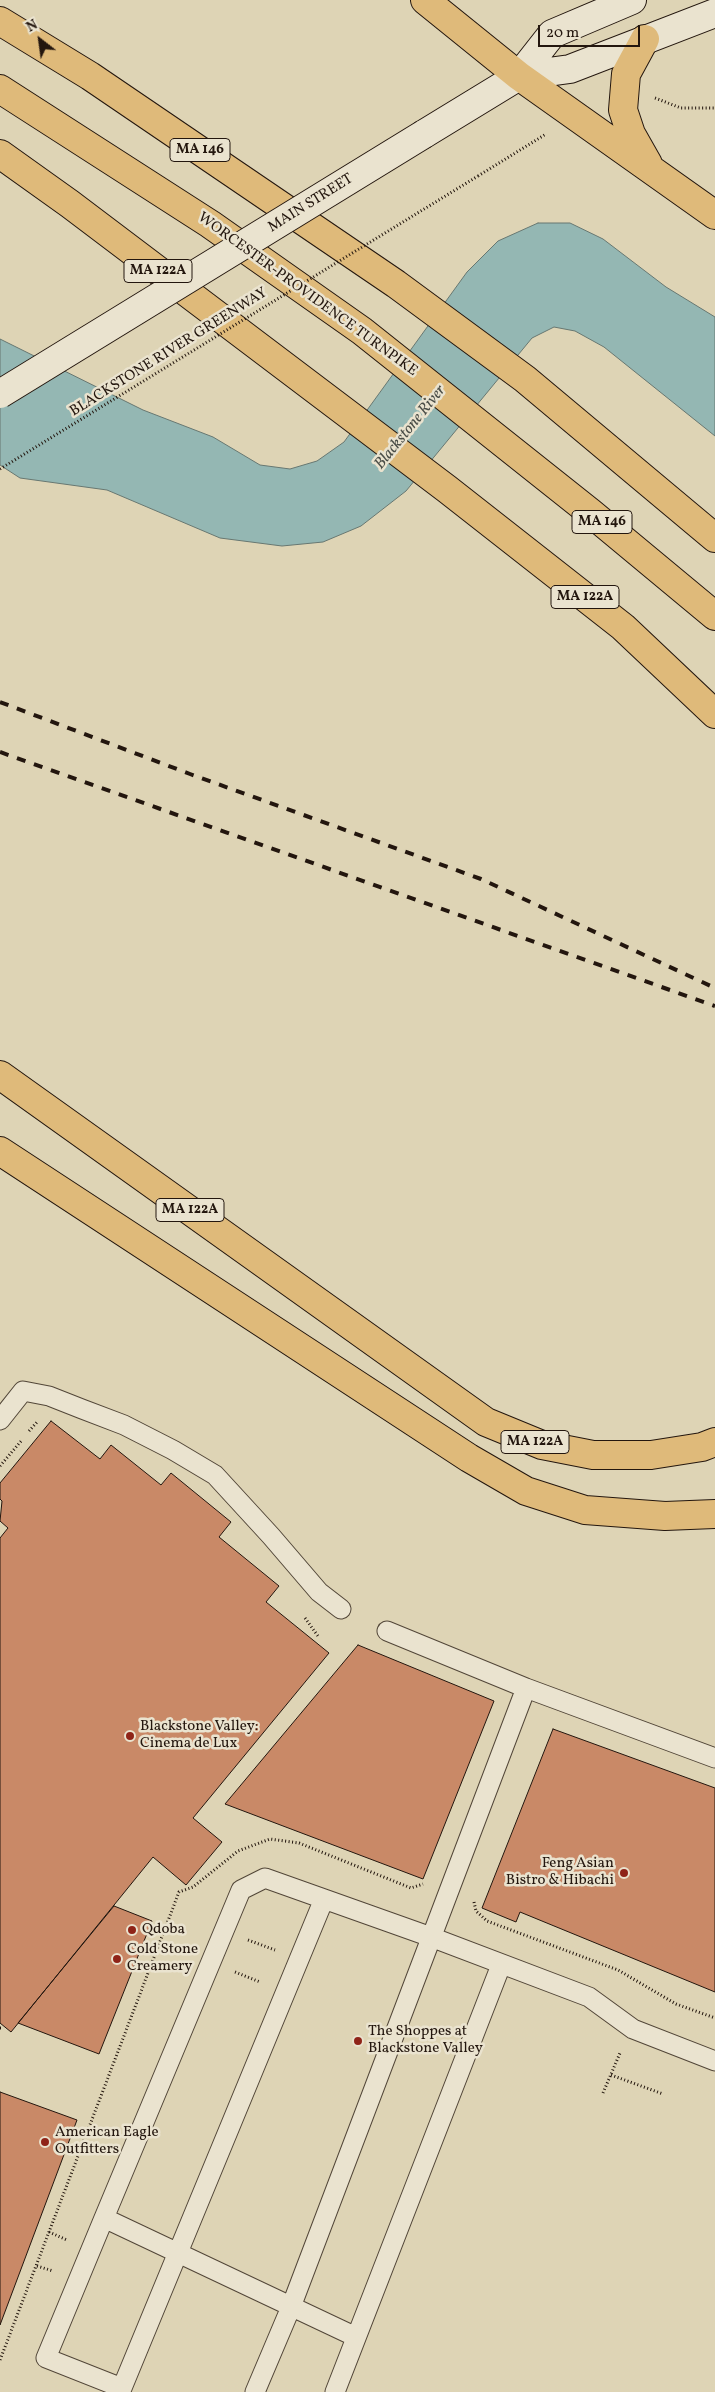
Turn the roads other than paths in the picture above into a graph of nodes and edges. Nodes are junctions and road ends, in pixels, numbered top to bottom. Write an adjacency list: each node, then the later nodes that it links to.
1 (425, 0): 6 (highway)
2 (632, 0): 6 (main road, MAIN STREET / MA 122A)
3 (715, 13): 5 (main road, MAIN STREET / MA 122A)
4 (0, 22): 12 (highway, MA 146)
5 (645, 39): 6 (main road, MAIN STREET / MA 122A); 9 (highway)
6 (519, 76): 9 (highway); 11 (main road, MAIN STREET / MA 122A, bridge)
7 (0, 90): 13 (highway, WORCESTER-PROVIDENCE TURNPIKE / MA 146)
8 (0, 154): 14 (highway, MA 122A)
9 (652, 172): 10 (highway)
10 (715, 215)
11 (0, 394)
12 (715, 538)
13 (715, 616)
14 (715, 714)
15 (0, 1075): 18 (highway, MA 122A)
16 (0, 1151): 19 (highway)
17 (0, 1420): 20 (lane)
18 (715, 1442)
19 (715, 1514)
20 (341, 1610)
21 (386, 1631): 22 (lane)
22 (526, 1688): 23 (lane); 25 (lane)
23 (715, 1758)
24 (324, 1900): 25 (lane); 28 (lane); 29 (lane)
25 (431, 1937): 26 (lane); 30 (lane)
26 (501, 1964): 27 (lane); 31 (lane)
27 (715, 2061)
28 (104, 2218): 29 (lane); 29 (lane)
29 (178, 2254): 30 (lane)
30 (291, 2308): 31 (lane); 32 (lane)
31 (356, 2337): 33 (lane)
32 (255, 2392)
33 (335, 2392)

